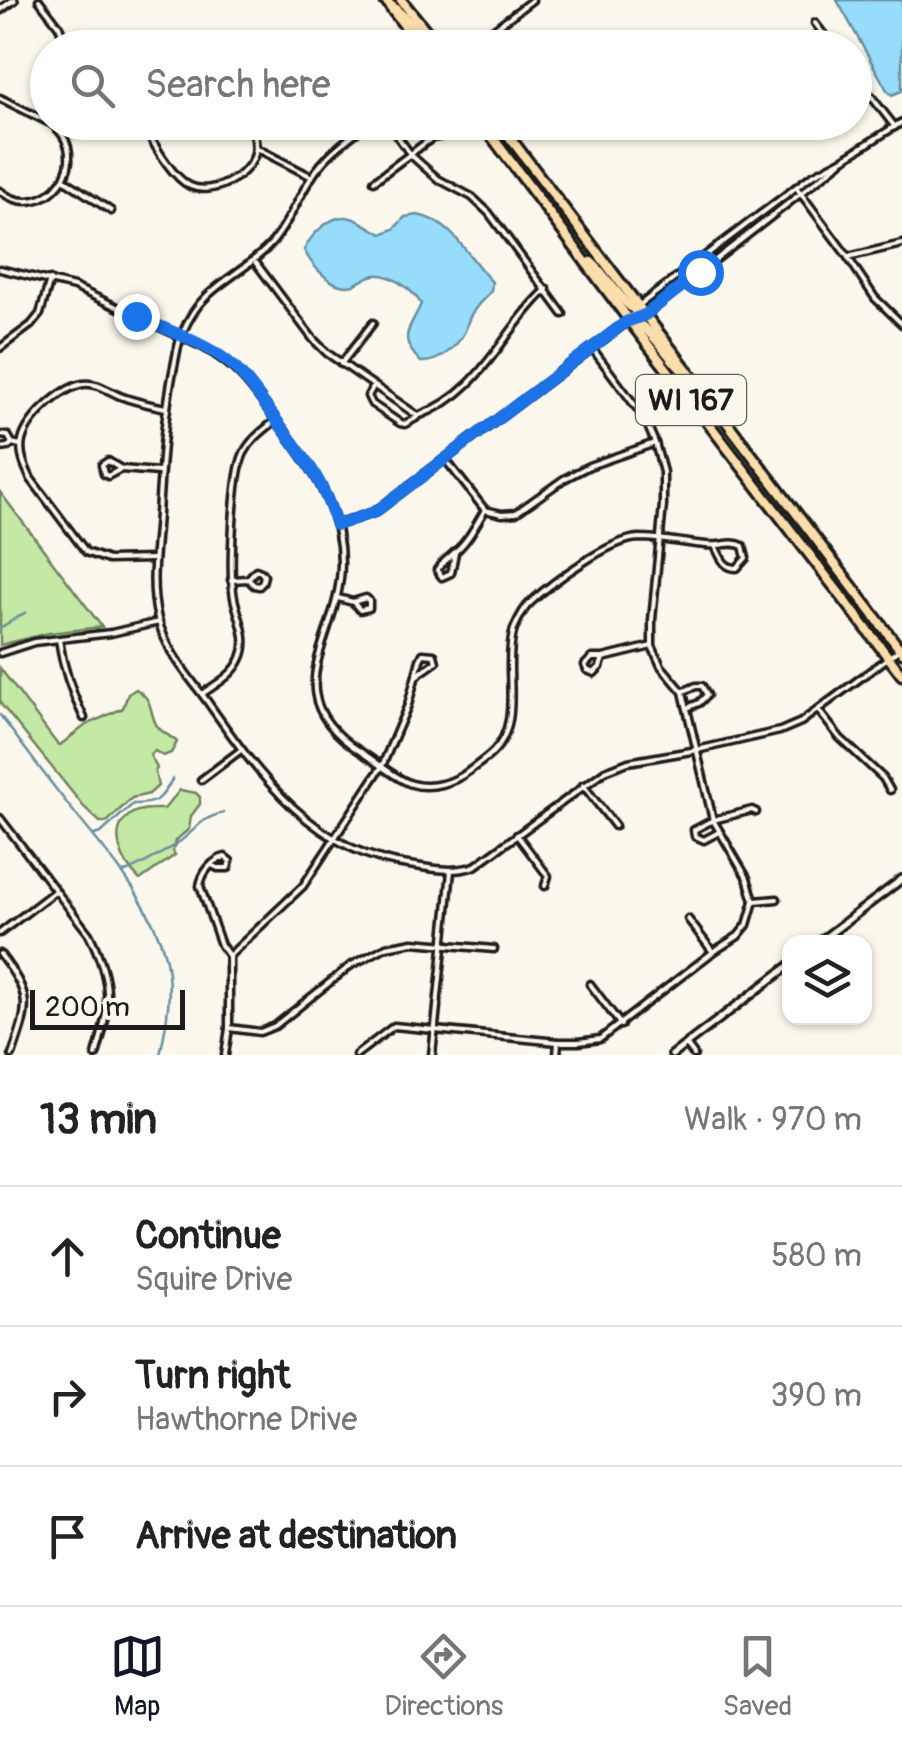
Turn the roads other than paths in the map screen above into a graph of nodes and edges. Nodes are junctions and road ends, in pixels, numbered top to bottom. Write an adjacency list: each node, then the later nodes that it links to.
1 (14, 0): 6 (street)
2 (40, 0): 8 (street)
3 (402, 0): 11 (main road)
4 (532, 0): 12 (street)
5 (385, 1): 9 (main road); 10 (main road)
6 (0, 10)
7 (815, 22): 13 (street)
8 (60, 30)
9 (408, 30)
10 (417, 30)
11 (426, 30)
12 (493, 30)
13 (821, 30)
14 (872, 97): 18 (street)
15 (0, 98): 16 (street)
16 (30, 113)
17 (902, 122): 18 (street)
18 (895, 127): 31 (street)
19 (65, 140): 33 (street)
20 (153, 140): 29 (street)
21 (254, 140): 29 (street)
22 (349, 140): 32 (street)
23 (400, 140): 30 (street)
24 (429, 140): 30 (street)
25 (495, 140): 28 (main road, WI 167)
26 (503, 140): 28 (main road)
27 (511, 140): 46 (main road, WI 167)
28 (498, 144): 40 (main road, WI 167)
29 (256, 148): 32 (street)
30 (410, 155): 34 (street); 45 (street)
31 (846, 157): 35 (street); 37 (street)
32 (312, 178): 42 (street)
33 (64, 179): 36 (street); 38 (street)
34 (374, 181)
35 (796, 187): 37 (street); 46 (street)
36 (0, 191)
37 (801, 194): 41 (street); 46 (street)
38 (111, 211)
39 (902, 244): 41 (street)
40 (580, 253): 46 (main road); 48 (main road, WI 167)
41 (848, 257): 49 (street)
42 (254, 262): 51 (street); 54 (street)
43 (0, 270): 44 (street)
44 (50, 280): 51 (street); 52 (street)
45 (547, 289): 47 (street); 58 (street)
46 (640, 311): 48 (street); 48 (street); 55 (main road, WI 167)
47 (563, 314)
48 (629, 320): 53 (street); 55 (main road); 84 (main road, WI 167)
49 (901, 322)
50 (374, 323): 54 (street)
51 (180, 337): 57 (street); 59 (street)
52 (0, 348)
53 (592, 348): 62 (street); 65 (street)
54 (340, 364): 56 (street)
55 (697, 384): 81 (main road, WI 167)
56 (372, 387): 58 (street); 58 (street)
57 (166, 408): 63 (street); 67 (street)
58 (418, 416)
59 (276, 420): 69 (street); 75 (street)
60 (0, 435): 61 (street)
61 (12, 443): 63 (street); 64 (street)
62 (655, 443): 68 (street); 70 (street)
63 (20, 446): 73 (street)
64 (0, 448)
65 (446, 459): 68 (street); 69 (street)
66 (121, 469): 67 (street)
67 (160, 472): 73 (street)
68 (485, 510): 72 (street)
69 (336, 525): 76 (street)
70 (660, 540): 71 (street); 80 (street); 94 (street)
71 (716, 546): 71 (street)
72 (455, 553): 72 (street)
73 (154, 559): 78 (street)
74 (248, 579): 75 (street)
75 (231, 580): 88 (street)
76 (338, 598): 77 (street); 94 (street)
77 (353, 602)
78 (159, 622): 79 (street); 88 (street)
79 (59, 640): 82 (street); 91 (street)
80 (652, 646): 83 (street); 87 (street)
81 (901, 651): 84 (street)
82 (0, 653)
83 (603, 658)
84 (888, 658): 86 (main road, WI 167); 90 (street)
85 (416, 676): 85 (street); 94 (street)
86 (902, 676)
87 (682, 692): 89 (street); 89 (street)
88 (202, 694): 92 (street)
89 (687, 708): 93 (street)
90 (818, 710): 93 (street); 97 (street)
91 (84, 718)
92 (241, 750): 95 (street); 104 (street)
93 (697, 750): 96 (street); 100 (street)
94 (382, 766): 104 (street)
95 (201, 780)
96 (583, 785): 101 (street); 103 (street)
97 (890, 790)
98 (756, 812): 100 (street)
99 (0, 818): 109 (street)
100 (713, 820): 102 (street); 102 (street)
101 (615, 826)
102 (719, 832): 111 (street)
103 (517, 835): 106 (street); 108 (street)
104 (333, 839): 106 (street); 119 (street)
105 (212, 865): 119 (street)
106 (451, 870): 115 (street)
107 (902, 879): 114 (street)
108 (545, 886)
109 (56, 891): 113 (street); 128 (street)
110 (776, 899): 111 (street)
111 (754, 901): 117 (street)
112 (688, 920): 117 (street)
113 (0, 933)
114 (828, 935)
115 (442, 944): 116 (street); 123 (street); 124 (street)
116 (494, 949)
117 (713, 952): 122 (street)
118 (0, 954): 127 (street)
119 (228, 956): 123 (street)
120 (782, 971): 126 (street)
121 (590, 984): 122 (street)
122 (620, 1025): 125 (street)
123 (229, 1028): 129 (street)
124 (434, 1029): 125 (street); 130 (street); 131 (street)
125 (558, 1042): 132 (street)
126 (686, 1044): 133 (street); 134 (street)
127 (12, 1055)
128 (96, 1055)
129 (225, 1055)
130 (356, 1055)
131 (432, 1055)
132 (557, 1055)
133 (672, 1055)
134 (694, 1055)

